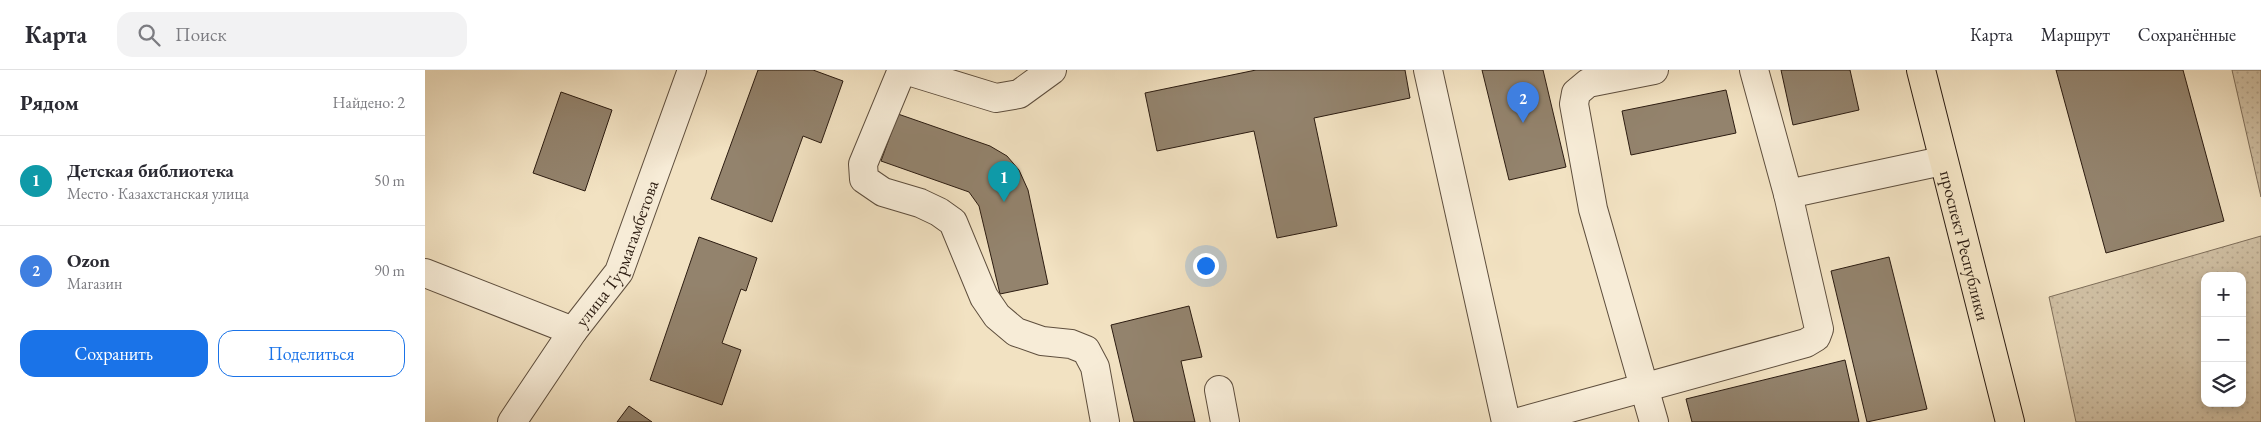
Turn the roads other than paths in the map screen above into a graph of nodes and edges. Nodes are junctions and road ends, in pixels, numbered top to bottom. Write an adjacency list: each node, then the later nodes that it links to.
1 (692, 70): 11 (street, улица Турмагамбетова)
2 (904, 70): 3 (street); 15 (street)
3 (1052, 70)
4 (1428, 70): 17 (street)
5 (1653, 70): 12 (street)
6 (1754, 70): 9 (street)
7 (1921, 70): 8 (main road, проспект Республики)
8 (1942, 161): 9 (street); 20 (main road, проспект Республики)
9 (1788, 194): 12 (street)
10 (425, 273): 11 (street)
11 (573, 331): 14 (street, улица Турмагамбетова)
12 (1643, 386): 18 (street); 19 (street)
13 (1219, 390): 16 (street)
14 (512, 422)
15 (1105, 422)
16 (1225, 422)
17 (1505, 422)
18 (1519, 422)
19 (1654, 422)
20 (2010, 422)

